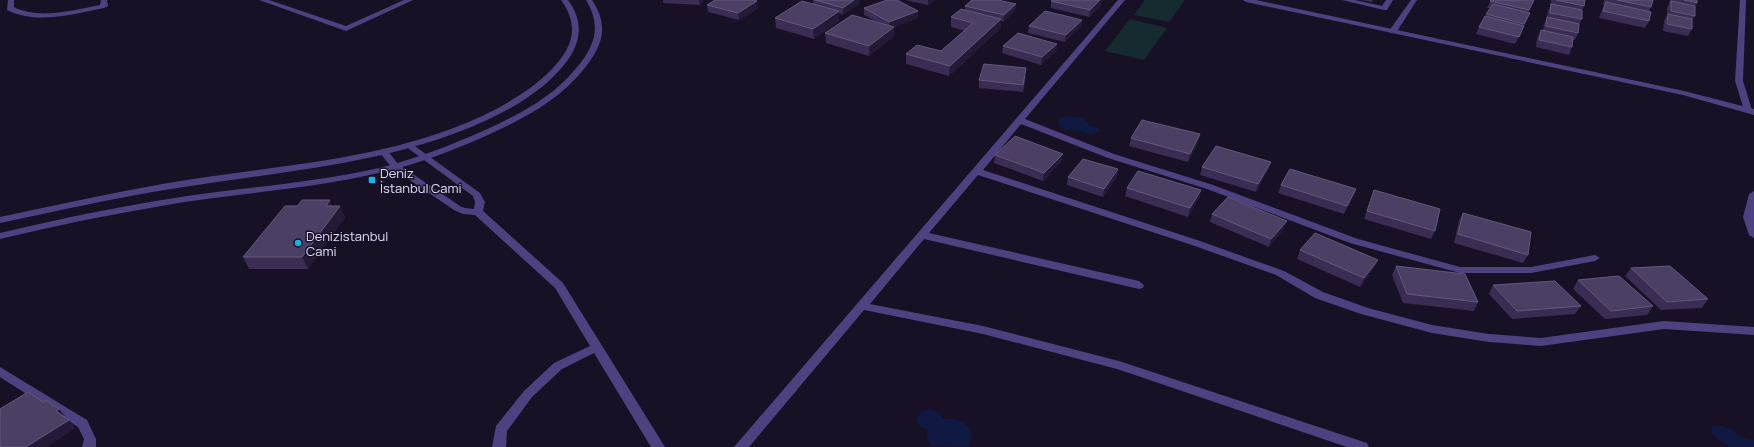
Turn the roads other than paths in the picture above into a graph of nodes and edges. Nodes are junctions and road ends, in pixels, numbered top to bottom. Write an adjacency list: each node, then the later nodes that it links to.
1 (11, 0): 2 (street)
2 (104, 0)
3 (262, 0): 4 (street)
4 (410, 0)
5 (564, 0): 16 (street)
6 (589, 0): 18 (street)
7 (1122, 0): 15 (street)
8 (1246, 0): 13 (street)
9 (1345, 0): 10 (street)
10 (1390, 0)
11 (1414, 0): 13 (street)
12 (1744, 0): 14 (street)
13 (1393, 31): 14 (street)
14 (1751, 111)
15 (1020, 120): 20 (street); 27 (street)
16 (412, 146): 17 (street); 18 (street)
17 (385, 153): 19 (street); 23 (street)
18 (425, 156): 19 (street); 22 (street)
19 (395, 166): 22 (street); 26 (street)
20 (977, 170): 24 (street); 30 (street)
21 (1754, 194): 25 (street)
22 (478, 212): 31 (street)
23 (0, 220)
24 (922, 235): 28 (street); 29 (street)
25 (1754, 235)
26 (0, 236)
27 (1595, 258)
28 (1139, 284)
29 (862, 306): 33 (street); 37 (street)
30 (1754, 331)
31 (597, 347): 35 (street); 36 (street)
32 (0, 371): 34 (street)
33 (1358, 446)
34 (89, 447)
35 (499, 447)
36 (658, 447)
37 (741, 447)

